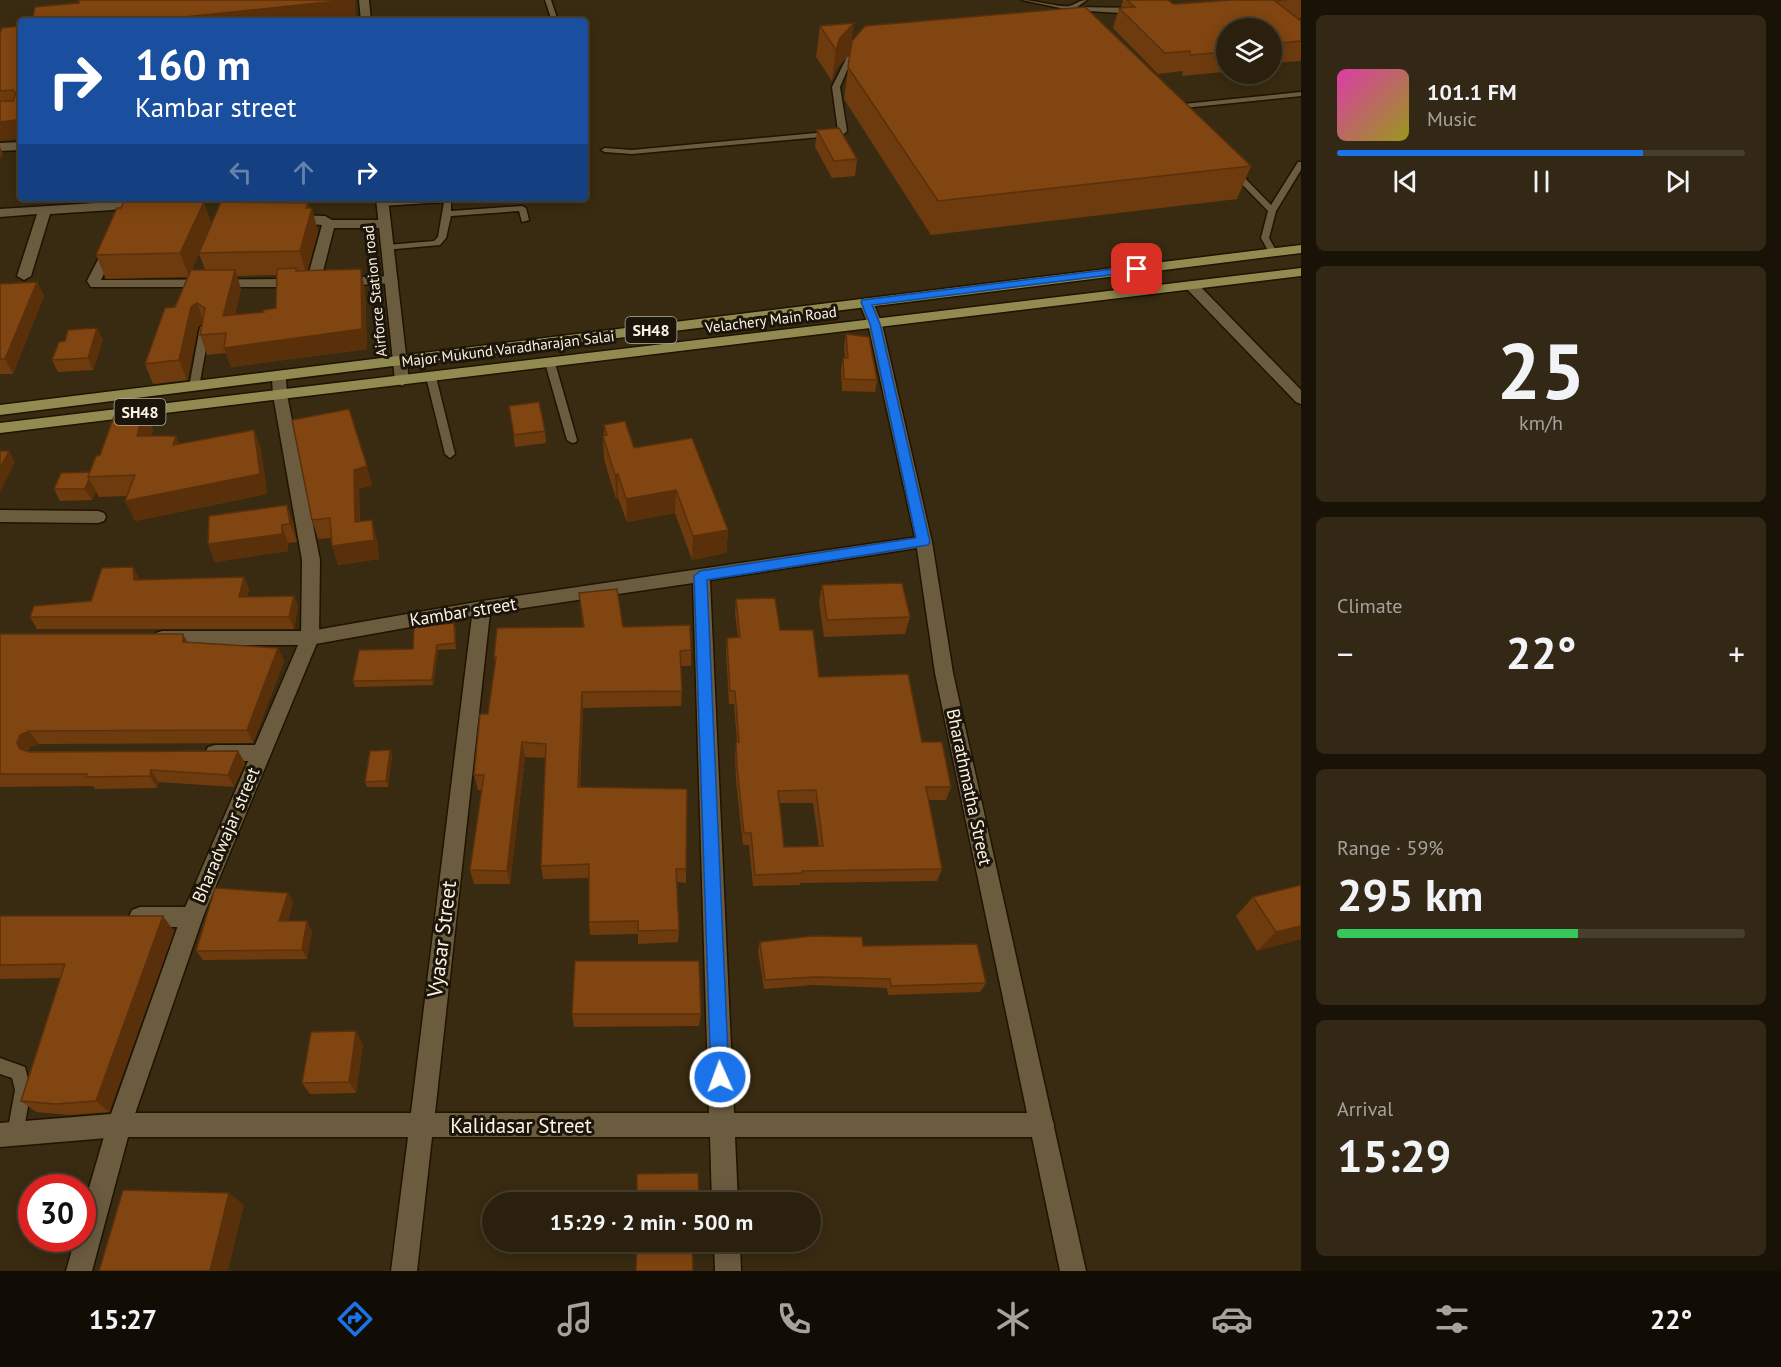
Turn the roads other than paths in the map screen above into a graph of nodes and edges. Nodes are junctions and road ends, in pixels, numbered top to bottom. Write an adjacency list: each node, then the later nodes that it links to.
1 (364, 0): 7 (street)
2 (548, 0): 8 (lane)
3 (1025, 0): 5 (lane)
4 (1084, 0): 5 (lane)
5 (1068, 9): 6 (lane); 9 (lane)
6 (1141, 10)
7 (366, 18)
8 (554, 18)
9 (1084, 25)
10 (870, 52): 15 (lane)
11 (1301, 94): 12 (lane)
12 (1176, 115)
13 (18, 146): 14 (street)
14 (0, 147)
15 (605, 150)
16 (1224, 163): 24 (lane)
17 (1301, 164): 24 (lane)
18 (138, 201): 23 (street)
19 (382, 201): 30 (street, Airforce Station road)
20 (448, 201): 26 (lane)
21 (521, 201): 22 (lane)
22 (522, 208): 26 (lane); 28 (lane)
23 (45, 210): 25 (street); 36 (street)
24 (1272, 211): 34 (lane)
25 (0, 213)
26 (447, 214): 32 (lane)
27 (280, 219): 29 (street)
28 (525, 220)
29 (329, 224): 30 (street); 38 (street)
30 (384, 224): 32 (street, Airforce Station road)
31 (117, 232): 38 (street)
32 (387, 248): 37 (street, Airforce Station road)
33 (1301, 249): 34 (main road, Major Mukund Varadharajan Salai / SH48)
34 (1273, 252): 40 (main road, Major Mukund Varadharajan Salai / SH48)
35 (1301, 272): 39 (main road, Velachery Main Road / SH48)
36 (24, 276)
37 (391, 280): 38 (street); 43 (street, Airforce Station road)
38 (313, 283)
39 (1191, 285): 41 (main road, Velachery Main Road / SH48); 49 (street)
40 (866, 302): 41 (street, Bharathmatha Street); 43 (main road, Major Mukund Varadharajan Salai / SH48)
41 (875, 324): 44 (main road, Velachery Main Road / SH48); 56 (street, Bharathmatha Street)
42 (205, 327): 48 (lane)
43 (400, 363): 46 (street, Airforce Station road); 47 (main road, Major Mukund Varadharajan Salai / SH48)
44 (550, 363): 45 (main road, Velachery Main Road / SH48); 52 (lane)
45 (431, 377): 46 (main road, Velachery Main Road / SH48); 53 (lane)
46 (402, 381): 47 (main road, Velachery Main Road / SH48)
47 (279, 386): 48 (main road, Major Mukund Varadharajan Salai / SH48); 51 (main road, Major Mukund Varadharajan Salai / SH48); 60 (street, Bharadwajar street)
48 (194, 387): 50 (main road, Major Mukund Varadharajan Salai / SH48)
49 (1301, 399)
50 (0, 410)
51 (0, 428)
52 (572, 440)
53 (450, 454)
54 (0, 516): 55 (street)
55 (98, 517)
56 (924, 542): 57 (street, Kambar street); 68 (street, Bharathmatha Street)
57 (700, 576): 58 (street, Kambar street); 67 (street)
58 (482, 608): 60 (street, Kambar street); 69 (street, Vyasar Street)
59 (143, 638): 60 (street, Kambar street)
60 (310, 638): 62 (street, Bharadwajar street)
61 (201, 753): 62 (street)
62 (261, 753): 64 (street, Bharadwajar street)
63 (120, 917): 64 (street)
64 (192, 917): 66 (street, Bharadwajar street)
65 (0, 1066): 70 (lane)
66 (119, 1125): 69 (street, Kalidasar Street); 70 (street, Kalidasar Street); 73 (street, Bharadwajar street)
67 (722, 1125): 68 (street, Kalidasar Street); 69 (street, Kalidasar Street); 71 (street)
68 (1042, 1125): 76 (street, Bharathmatha Street)
69 (419, 1126): 74 (street, Vyasar Street)
70 (8, 1134)
71 (725, 1192)
72 (727, 1252): 75 (street)
73 (79, 1271)
74 (404, 1271)
75 (728, 1271)
76 (1073, 1271)

